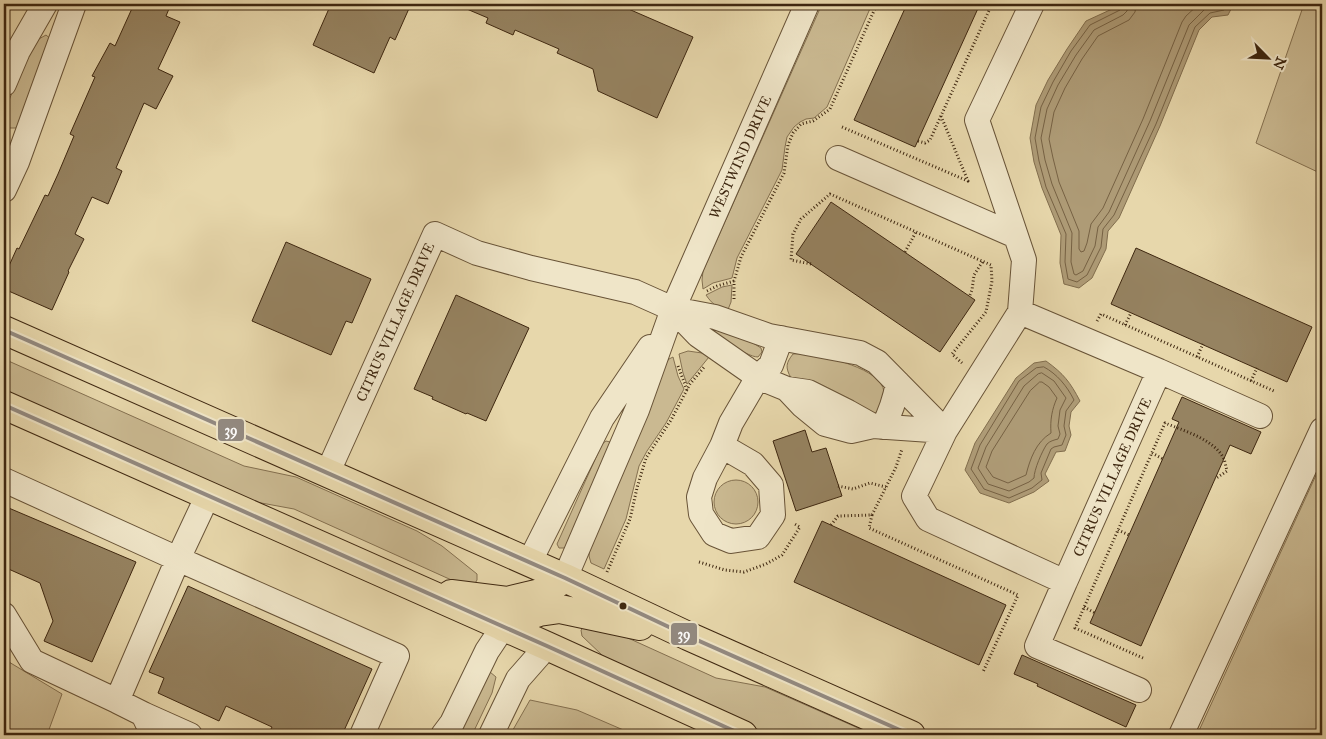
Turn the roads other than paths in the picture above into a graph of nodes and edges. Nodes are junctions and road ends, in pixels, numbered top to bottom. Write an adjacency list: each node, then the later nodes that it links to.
1 (45, 4): 5 (street)
2 (74, 4): 7 (street)
3 (808, 4): 10 (street, WESTWIND DRIVE)
4 (1032, 4): 9 (street)
5 (4, 84)
6 (838, 158): 9 (street)
7 (10, 159): 8 (street)
8 (4, 190)
9 (1016, 236): 11 (street)
10 (673, 309): 13 (street, CITRUS VILLAGE DRIVE); 15 (street, CITRUS VILLAGE DRIVE); 23 (street, CITRUS VILLAGE DRIVE); 27 (street, WESTWIND DRIVE); 28 (street, WESTWIND DRIVE)
11 (1020, 312): 14 (street); 21 (street)
12 (4, 330): 23 (main road)
13 (781, 338): 15 (street); 16 (street, CITRUS VILLAGE DRIVE)
14 (1159, 371): 18 (street); 29 (street, CITRUS VILLAGE DRIVE)
15 (758, 377): 20 (street, CITRUS VILLAGE DRIVE); 22 (street)
16 (898, 383): 20 (street); 21 (street, CITRUS VILLAGE DRIVE)
17 (4, 404): 25 (main road)
18 (1260, 416)
19 (1322, 430): 44 (street)
20 (885, 431): 21 (street, CITRUS VILLAGE DRIVE)
21 (945, 431): 29 (street)
22 (722, 446)
23 (327, 474): 27 (main road)
24 (4, 480): 26 (street)
25 (208, 495): 26 (street); 30 (main road)
26 (178, 559): 36 (street); 39 (street)
27 (529, 563): 28 (main road)
28 (565, 578): 30 (main road); 33 (main road)
29 (1065, 582): 35 (street, CITRUS VILLAGE DRIVE)
30 (422, 591): 32 (main road)
31 (4, 615): 36 (street)
32 (503, 627): 33 (main road); 34 (main road); 40 (street)
33 (688, 636): 43 (main road)
34 (547, 646): 41 (street); 42 (main road)
35 (1139, 690)
36 (117, 701): 37 (street)
37 (148, 725): 38 (street)
38 (190, 735)
39 (362, 735)
40 (443, 735)
41 (491, 735)
42 (743, 735)
43 (911, 735)
44 (1181, 735)

